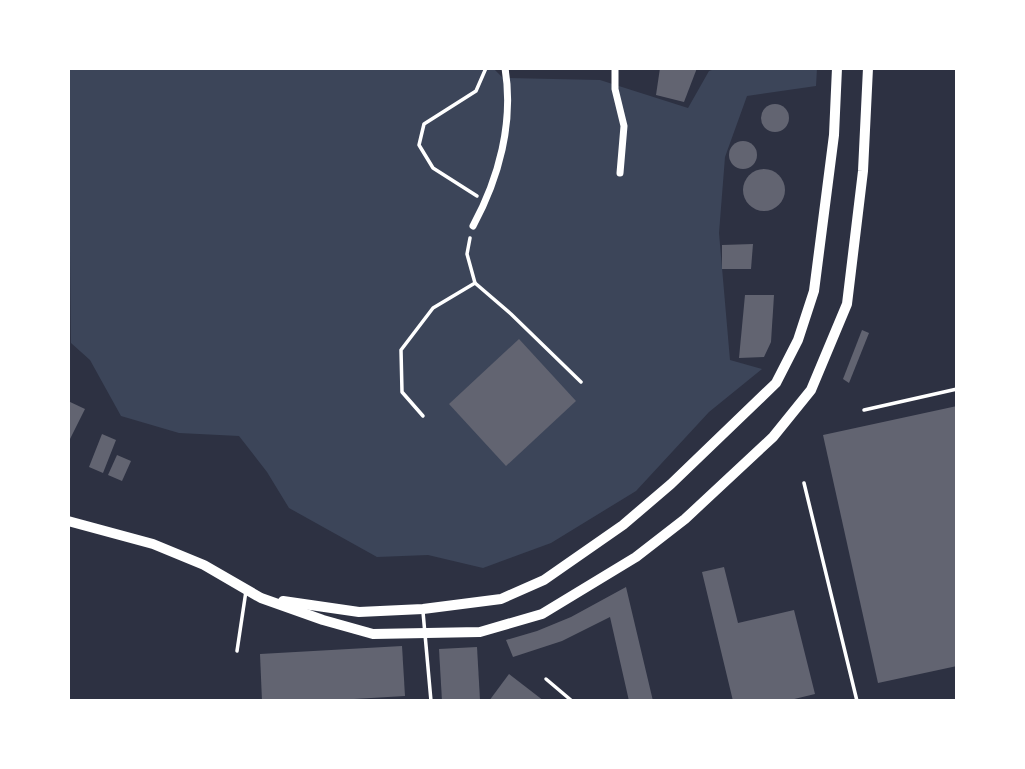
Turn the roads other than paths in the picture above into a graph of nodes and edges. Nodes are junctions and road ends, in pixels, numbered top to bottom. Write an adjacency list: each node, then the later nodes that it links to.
1 (505, 68): 6 (street)
2 (615, 68): 5 (street)
3 (837, 68): 13 (street)
4 (868, 68): 14 (street)
5 (620, 173)
6 (473, 226)
7 (957, 389): 8 (lane)
8 (864, 410)
9 (804, 483): 19 (lane)
10 (68, 520): 11 (street)
11 (246, 588): 12 (street); 15 (lane)
12 (261, 598): 13 (street); 14 (street)
13 (423, 609): 14 (lane)
14 (425, 634): 17 (lane)
15 (237, 651)
16 (546, 679): 18 (lane)
17 (431, 701)
18 (572, 701)
19 (857, 701)

